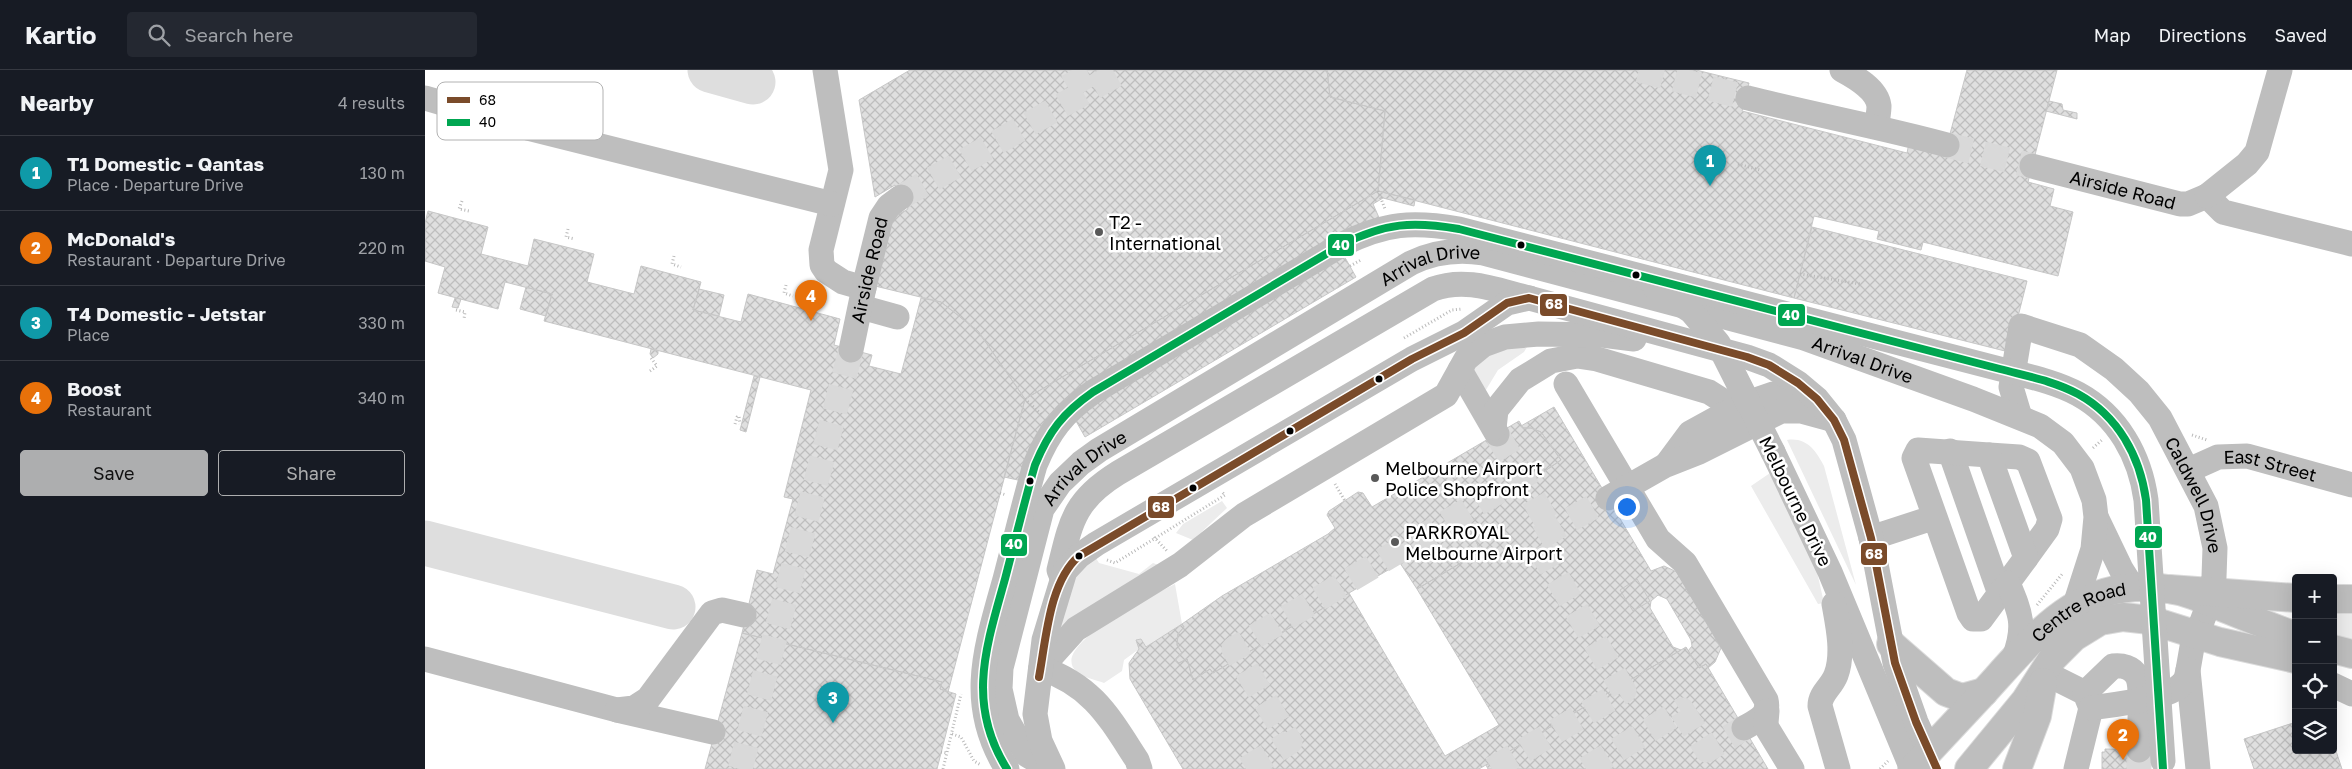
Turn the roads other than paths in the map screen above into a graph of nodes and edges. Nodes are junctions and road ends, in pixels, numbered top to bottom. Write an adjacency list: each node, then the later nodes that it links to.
1 (825, 70): 11 (street)
2 (1842, 70): 5 (street)
3 (2280, 70): 9 (street, Airside Road)
4 (1749, 98): 5 (street)
5 (1877, 127): 7 (street)
6 (577, 140): 11 (street)
7 (1947, 145)
8 (2032, 166): 9 (street, Airside Road)
9 (2207, 196): 12 (street)
10 (901, 197): 14 (street, Airside Road)
11 (832, 204): 14 (street)
12 (2352, 244)
13 (1628, 273): 36 (street, Melbourne Drive, bridge); 72 (street, bridge); 74 (street, bridge)
14 (862, 297): 16 (street); 18 (street, Airside Road)
15 (1529, 298): 17 (street, Arrival Drive); 37 (street, Arrival Drive); 37 (street, Arrival Drive)
16 (897, 317)
17 (1678, 338): 19 (street, Arrival Drive); 25 (street, Arrival Drive)
18 (851, 350)
19 (1460, 370): 23 (street); 55 (street, Arrival Drive)
20 (1566, 384): 31 (street)
21 (2011, 386): 22 (street); 24 (street); 29 (street, Caldwell Drive)
22 (1973, 398): 24 (street, Arrival Drive); 68 (street, Arrival Drive)
23 (1737, 407): 25 (street); 28 (street)
24 (2020, 417): 33 (street, Arrival Drive)
25 (1834, 420): 28 (street); 34 (street)
26 (1950, 451): 27 (street); 32 (street); 38 (street)
27 (1989, 455): 35 (street); 35 (street)
28 (1666, 465): 31 (street)
29 (2189, 470): 30 (street, East Street); 43 (street, Caldwell Drive)
30 (2352, 485)
31 (1617, 493): 66 (street)
32 (1935, 517): 34 (street); 38 (street)
33 (2096, 517): 39 (street, Arrival Drive); 44 (street, Arrival Drive)
34 (1871, 538): 48 (street)
35 (2026, 558): 38 (street)
36 (1830, 572): 73 (street, Melbourne Drive); 79 (street)
37 (1061, 578): 55 (street, Arrival Drive)
38 (2004, 588): 51 (street)
39 (2133, 588): 43 (main road, Centre Road); 44 (main road, Centre Road)
40 (2292, 598): 43 (main road, Centre Road)
41 (2337, 599): 42 (main road)
42 (2352, 599)
43 (2210, 600): 46 (main road); 47 (street, Caldwell Drive)
44 (2075, 604): 51 (main road, Centre Road); 54 (main road, Arrival Drive)
45 (744, 615): 65 (street)
46 (2292, 634)
47 (2209, 638): 52 (main road, Centre Road); 54 (main road, Centre Road); 56 (street); 58 (street, Caldwell Drive); 67 (street, Caldwell Drive)
48 (1891, 644): 61 (main road); 73 (street)
49 (2337, 650): 50 (main road)
50 (2352, 654)
51 (2014, 658): 61 (main road, Centre Road)
52 (2292, 658)
53 (425, 659): 65 (street)
54 (2049, 666): 63 (street); 80 (main road, Centre Road); 81 (main road)
55 (1041, 668): 76 (street, Arrival Drive); 77 (street)
56 (2292, 669)
57 (2337, 669): 59 (main road)
58 (2189, 670): 64 (street); 67 (street, Caldwell Drive)
59 (2352, 672)
60 (2337, 687): 62 (street)
61 (1984, 692): 73 (main road, Centre Road)
62 (2352, 694)
63 (2088, 700): 64 (street); 64 (street); 82 (street)
64 (2140, 701): 71 (street)
65 (617, 710): 70 (street)
66 (1767, 711): 69 (street); 78 (street)
67 (2193, 714): 83 (street, Caldwell Drive)
68 (1007, 720): 72 (street, Arrival Drive); 75 (street)
69 (1744, 728)
70 (713, 732)
71 (2139, 750)
72 (1021, 764): 76 (street, Arrival Drive)
73 (1922, 764)
74 (2163, 766)
75 (989, 769)
76 (1052, 769)
77 (1140, 769)
78 (1792, 769)
79 (1838, 769)
80 (1969, 769)
81 (2017, 769)
82 (2076, 769)
83 (2198, 769)

